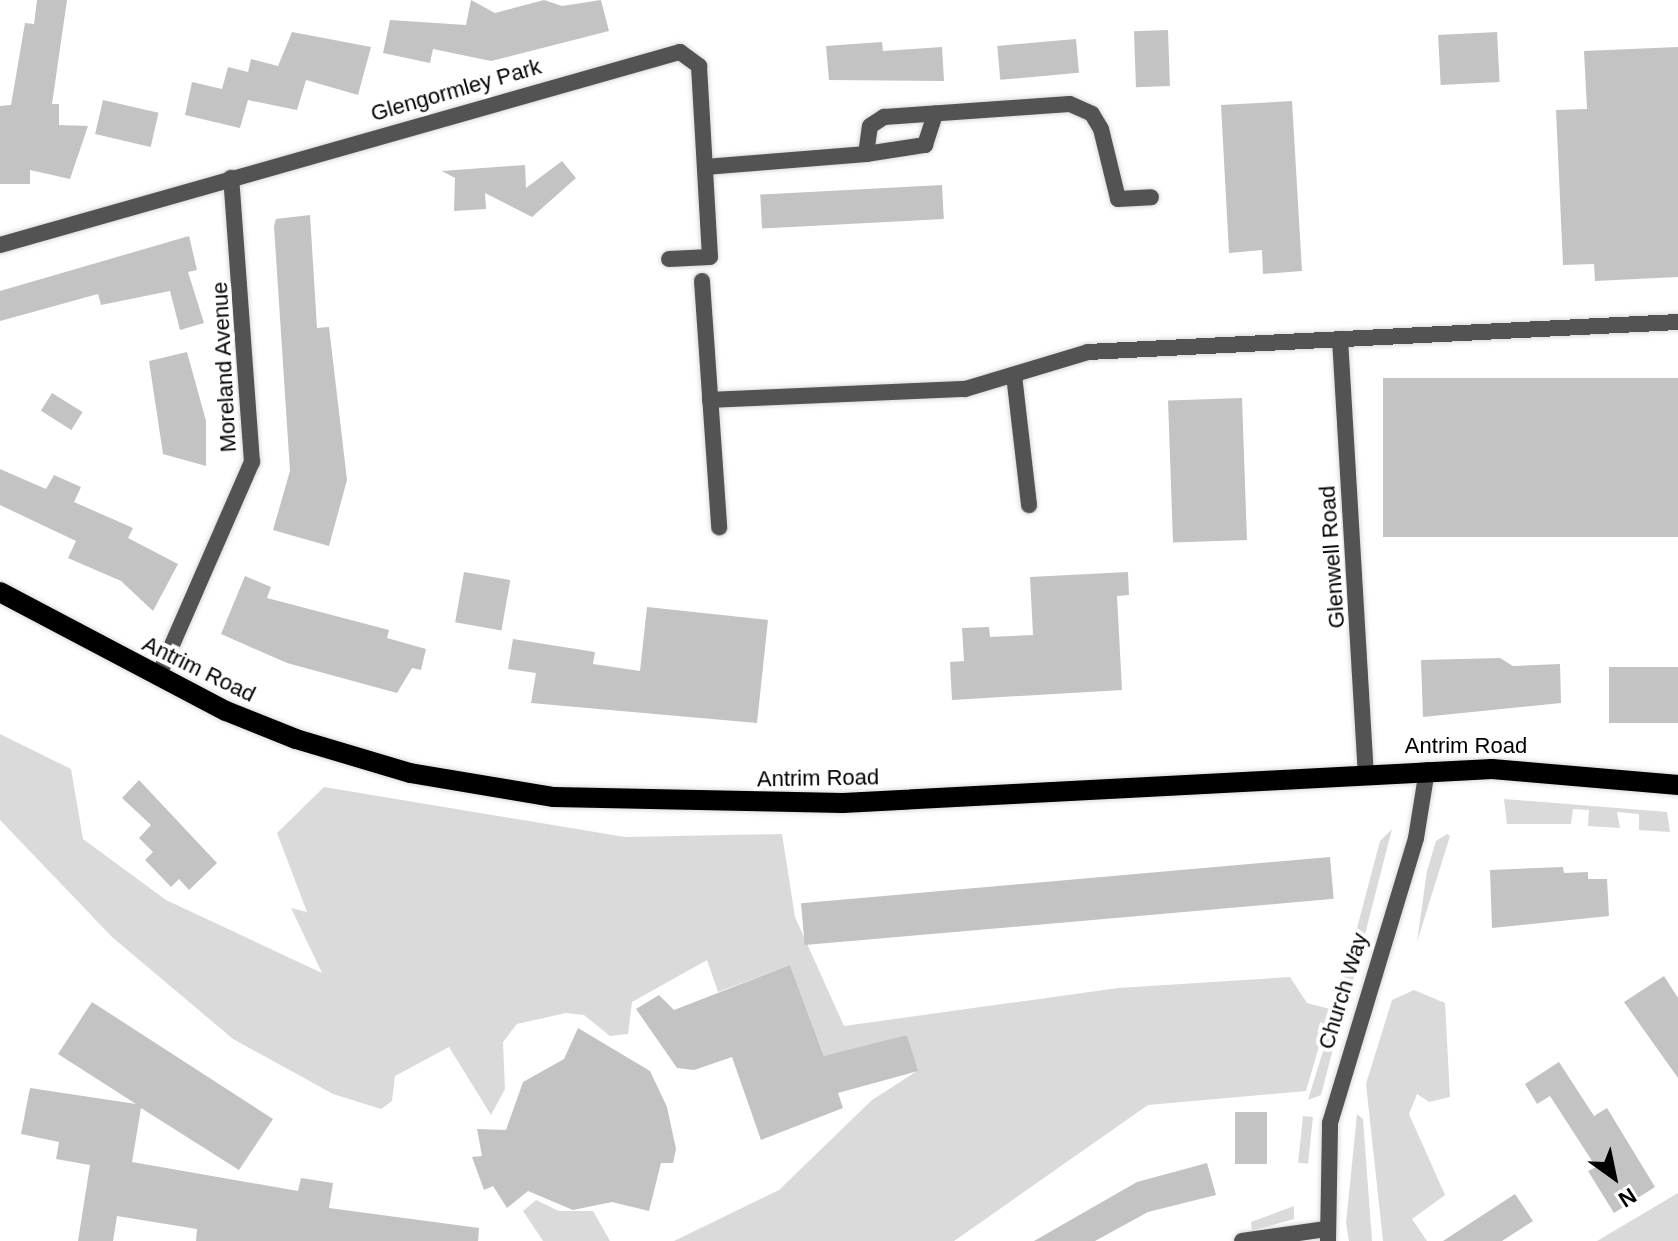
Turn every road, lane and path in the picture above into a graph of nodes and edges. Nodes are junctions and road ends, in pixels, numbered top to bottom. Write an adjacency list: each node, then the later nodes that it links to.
1 (935, 114): 2 (street); 2 (street); 5 (street)
2 (866, 154): 3 (street)
3 (705, 167): 4 (street, Glengormley Park); 7 (street, Glengormley Park)
4 (231, 178): 6 (street, Glengormley Park); 16 (street, Moreland Avenue)
5 (1151, 197)
6 (0, 245)
7 (669, 259)
8 (702, 281): 12 (street)
9 (1678, 322): 10 (street)
10 (1340, 339): 11 (street); 18 (street, Glenwell Road)
11 (1014, 375): 12 (street); 13 (street)
12 (710, 400): 14 (street)
13 (1029, 505)
14 (719, 527)
15 (0, 592): 16 (main road, Antrim Road)
16 (158, 677): 18 (main road, Antrim Road)
17 (1427, 770): 18 (main road, Antrim Road); 19 (main road, Antrim Road); 20 (street, Church Way)
18 (1366, 772)
19 (1678, 785)
20 (1327, 1235): 21 (street)
21 (1242, 1241)

